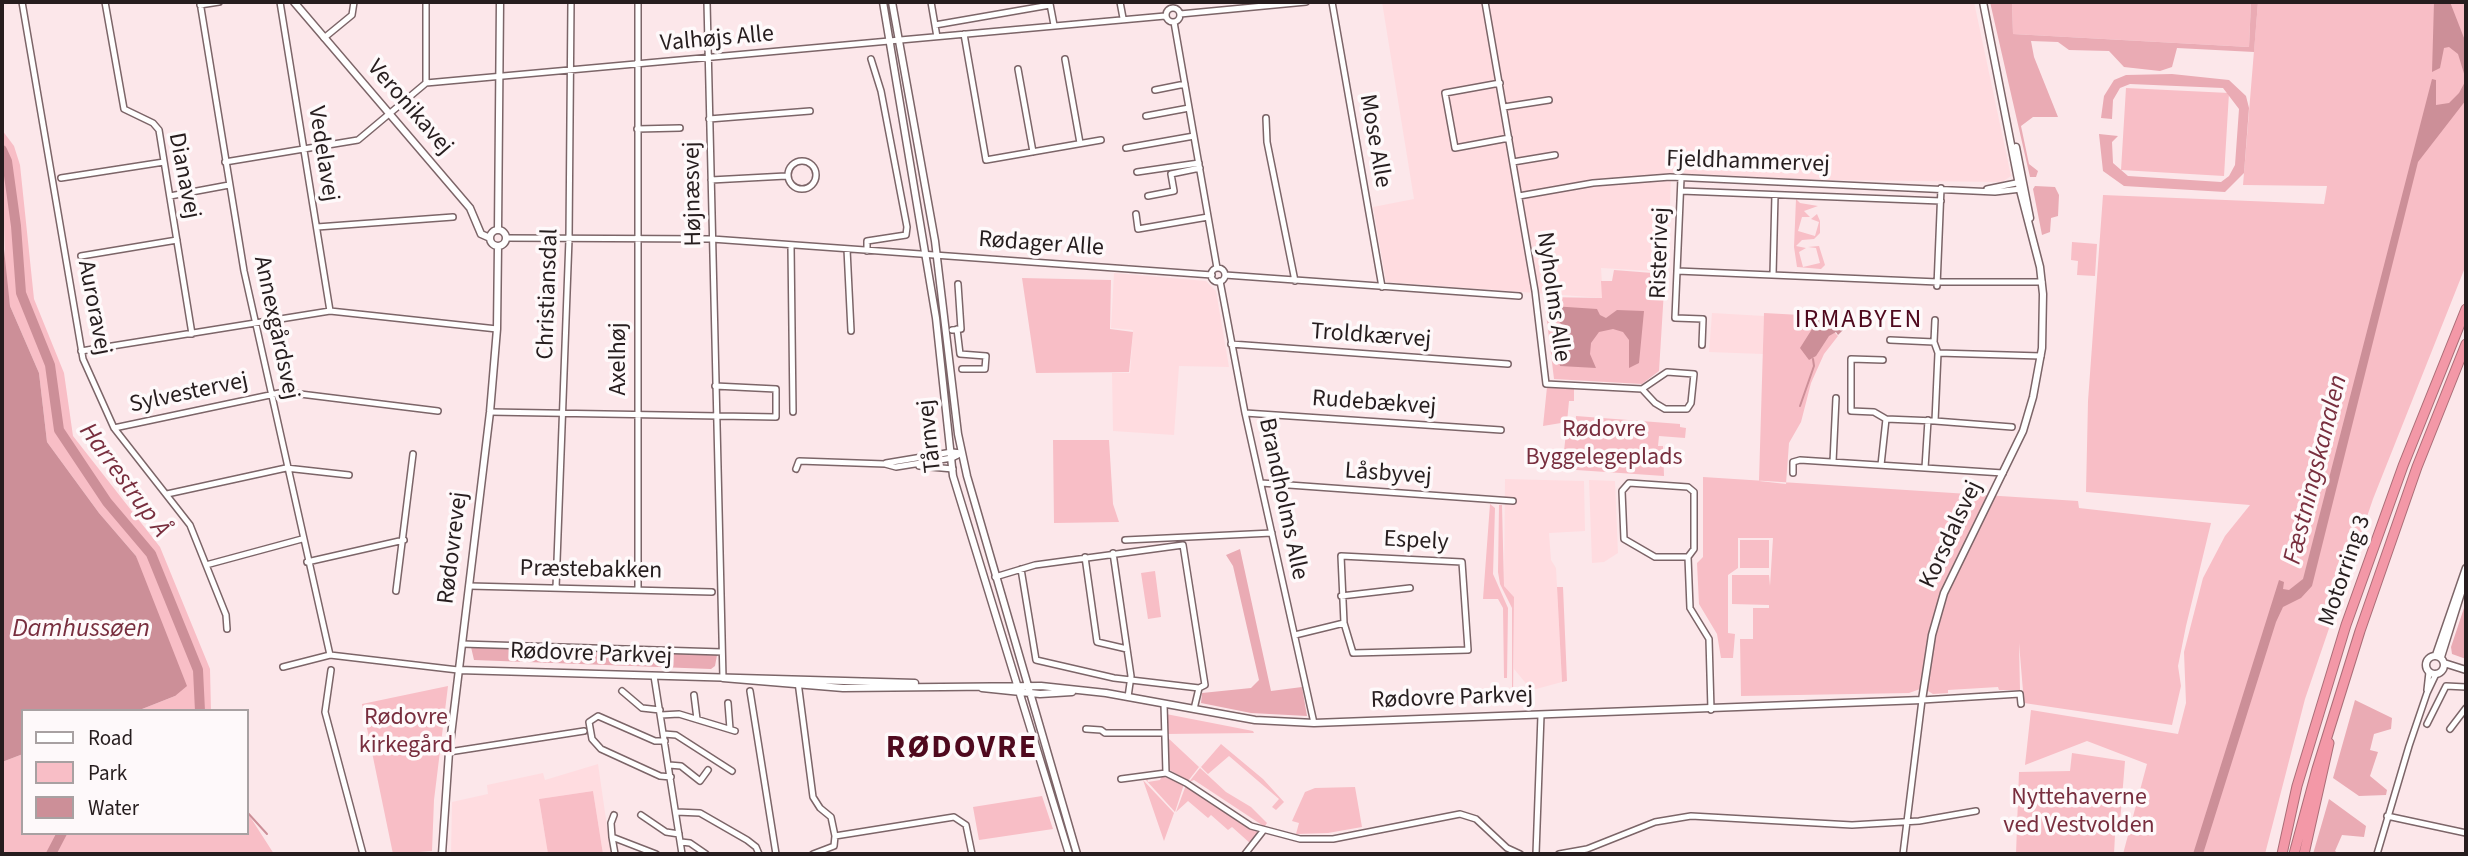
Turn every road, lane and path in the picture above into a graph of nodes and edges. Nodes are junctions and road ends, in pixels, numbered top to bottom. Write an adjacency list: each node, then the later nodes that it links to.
1 (22, 2): 128 (street, Auroravej)
2 (105, 2): 68 (street, Dianavej)
3 (219, 2): 22 (street, Annexgårdsvej)
4 (280, 2): 65 (street, Vedelavej)
5 (294, 2): 36 (street, Veronikavej)
6 (354, 2): 36 (street)
7 (426, 2): 46 (street)
8 (500, 2): 45 (street)
9 (570, 2): 44 (street, Christiansdal)
10 (638, 2): 42 (street, Axelhøj)
11 (707, 2): 12 (street); 39 (street, Højnæsvej)
12 (715, 2)
13 (883, 2): 38 (street, Tårnvej)
14 (892, 2): 37 (street, Tårnvej)
15 (931, 2): 32 (street)
16 (1120, 2): 30 (street)
17 (1214, 2): 27 (street)
18 (1306, 2): 24 (street)
19 (1332, 2): 114 (street, Mose Alle)
20 (1485, 2): 47 (street, Nyholms Alle)
21 (1983, 2): 78 (street, Korsdalsvej)
22 (200, 3): 69 (street, Annexgårdsvej)
23 (1050, 3): 32 (street); 33 (street)
24 (1289, 3): 25 (street)
25 (1250, 4): 27 (street)
26 (1171, 5): 28 (street); 29 (street)
27 (1216, 10): 28 (street)
28 (1180, 14): 31 (street)
29 (1165, 16): 30 (street, Valhøjs Alle); 31 (street)
30 (1123, 18): 33 (street, Valhøjs Alle)
31 (1174, 22): 48 (street)
32 (935, 25): 35 (street)
33 (1054, 25): 34 (street, Valhøjs Alle)
34 (964, 34): 35 (street, Valhøjs Alle); 66 (street)
35 (937, 37): 37 (street, Valhøjs Alle)
36 (324, 38): 54 (street, Veronikavej)
37 (900, 40): 38 (street, Valhøjs Alle); 102 (street, Tårnvej)
38 (889, 41): 39 (street, Valhøjs Alle); 101 (street, Tårnvej)
39 (708, 58): 42 (street, Valhøjs Alle); 57 (street, Højnæsvej)
40 (871, 59): 100 (street)
41 (1065, 59): 63 (street)
42 (638, 64): 44 (street, Valhøjs Alle); 59 (street, Axelhøj)
43 (1018, 69): 66 (street)
44 (570, 70): 45 (street, Valhøjs Alle); 93 (street, Christiansdal)
45 (499, 77): 46 (street, Valhøjs Alle); 90 (street)
46 (426, 83): 54 (street)
47 (1500, 83): 51 (street, Nyholms Alle); 61 (street)
48 (1185, 84): 49 (street); 52 (street)
49 (1155, 90)
50 (1549, 100): 51 (street)
51 (1504, 107): 61 (street, Nyholms Alle)
52 (1189, 108): 55 (street); 60 (street)
53 (810, 111): 57 (street)
54 (388, 114): 65 (street); 91 (street, Veronikavej)
55 (1146, 116)
56 (1266, 118): 109 (street)
57 (709, 119): 76 (street, Højnæsvej)
58 (680, 128): 59 (street)
59 (637, 129): 94 (street, Axelhøj)
60 (1194, 136): 64 (street); 71 (street)
61 (1509, 138): 70 (street, Nyholms Alle)
62 (1101, 140): 63 (street)
63 (1080, 143): 66 (street)
64 (1126, 148)
65 (304, 149): 69 (street); 89 (street, Vedelavej)
66 (1033, 152)
67 (1555, 155): 70 (street)
68 (164, 162): 74 (street); 81 (street, Dianavej)
69 (226, 162): 77 (street, Annexgårdsvej)
70 (1513, 162): 84 (street, Nyholms Alle)
71 (1199, 166): 72 (street); 83 (street); 88 (street)
72 (1137, 172)
73 (786, 176): 73 (street); 76 (street)
74 (61, 178)
75 (1681, 178): 79 (street, Fjeldhammervej); 80 (street, Risterivej); 84 (street, Fjeldhammervej)
76 (711, 180): 95 (street, Højnæsvej)
77 (229, 185): 81 (street); 119 (street, Annexgårdsvej)
78 (2022, 185): 79 (street, Fjeldhammervej); 111 (street, Korsdalsvej)
79 (1941, 188): 85 (street)
80 (1681, 191): 82 (street); 105 (street, Risterivej)
81 (170, 195): 96 (street, Dianavej)
82 (1775, 195): 85 (street); 108 (street)
83 (1148, 196)
84 (1519, 196): 135 (street, Nyholms Alle)
85 (1941, 201): 113 (street)
86 (1136, 214): 88 (street)
87 (453, 217): 89 (street)
88 (1208, 217): 104 (street)
89 (317, 227): 117 (street, Vedelavej)
90 (498, 230): 91 (street); 92 (street)
91 (491, 238): 97 (street)
92 (506, 238): 93 (street, Rødager Alle); 97 (street)
93 (569, 239): 94 (street, Rødager Alle); 142 (street, Christiansdal)
94 (636, 239): 95 (street, Rødager Alle); 143 (street, Axelhøj)
95 (712, 239): 98 (street, Rødager Alle); 134 (street, Højnæsvej)
96 (177, 240): 103 (street); 122 (street, Dianavej)
97 (498, 246): 120 (street, Rødovrevej)
98 (791, 246): 99 (street, Rødager Alle); 140 (street)
99 (847, 249): 100 (street, Rødager Alle); 121 (street)
100 (867, 251): 101 (street, Rødager Alle)
101 (926, 255): 102 (street, Rødager Alle); 152 (street, Tårnvej)
102 (937, 255): 106 (street, Rødager Alle); 150 (street, Tårnvej)
103 (81, 256)
104 (1217, 268): 106 (street); 107 (street)
105 (1677, 271): 108 (street); 127 (street, Risterivej)
106 (1212, 275): 110 (street)
107 (1225, 275): 109 (street); 110 (street)
108 (1773, 275): 113 (street)
109 (1295, 281): 114 (street)
110 (1220, 282): 125 (street, Brandholms Alle)
111 (2042, 282): 113 (street); 130 (street, Korsdalsvej)
112 (958, 284): 133 (street, Tårnvej)
113 (1938, 284)
114 (1382, 287): 115 (street)
115 (1520, 296)
116 (2466, 309): 249 (highway, Motorring 3)
117 (330, 311): 119 (street); 120 (street)
118 (1935, 320): 124 (street)
119 (256, 324): 122 (street); 136 (street, Annexgårdsvej)
120 (497, 329): 139 (street, Rødovrevej)
121 (852, 331)
122 (192, 334): 128 (street)
123 (1891, 340): 124 (street)
124 (1934, 342): 129 (street)
125 (1231, 344): 132 (street, Troldkærvej); 141 (street, Brandholms Alle)
126 (2466, 344): 220 (highway, Motorring 3)
127 (1702, 345)
128 (81, 351): 148 (street, Auroravej)
129 (1938, 353): 130 (street); 146 (street)
130 (2041, 356): 162 (street, Korsdalsvej)
131 (1883, 360): 145 (street)
132 (1508, 363)
133 (962, 369)
134 (715, 386): 144 (street, Højnæsvej); 144 (street)
135 (1642, 388): 135 (street, Nyholms Alle)
136 (271, 395): 138 (street, Sylvestervej); 148 (street, Sylvestervej); 157 (street, Annexgårdsvej)
137 (1836, 398): 153 (street)
138 (438, 411)
139 (490, 412): 142 (street); 180 (street, Rødovrevej)
140 (793, 412)
141 (1245, 413): 149 (street, Rudebækvej); 164 (street, Brandholms Alle)
142 (563, 414): 143 (street); 181 (street, Christiansdal)
143 (638, 415): 144 (street); 183 (street, Axelhøj)
144 (716, 416): 192 (street, Højnæsvej)
145 (1886, 419): 146 (street); 156 (street)
146 (1931, 421): 147 (street); 158 (street)
147 (2012, 427)
148 (114, 428): 165 (street, Auroravej)
149 (1501, 430)
150 (962, 453): 152 (street); 178 (street, Tårnvej)
151 (414, 454): 169 (street)
152 (952, 455): 154 (street); 155 (street); 160 (street, Tårnvej)
153 (1833, 462): 156 (street); 161 (street)
154 (885, 464): 155 (street); 159 (street)
155 (916, 465): 160 (street)
156 (1881, 465): 158 (street)
157 (286, 468): 163 (street); 165 (street); 168 (street, Annexgårdsvej)
158 (1925, 468): 162 (street)
159 (796, 469)
160 (953, 469): 205 (street, Tårnvej)
161 (1793, 473)
162 (2003, 473): 211 (street, Korsdalsvej)
163 (349, 475)
164 (1261, 483): 166 (street, Låsbyvej); 167 (street, Brandholms Alle)
165 (167, 494): 175 (street, Auroravej)
166 (1513, 501)
167 (1272, 533): 170 (street); 189 (street, Brandholms Alle)
168 (302, 540): 174 (street, Annexgårdsvej); 175 (street)
169 (404, 540): 174 (street); 184 (street)
170 (1125, 540)
171 (1113, 554): 172 (street); 191 (street); 204 (street)
172 (1085, 557): 177 (street); 191 (street)
173 (1688, 557): 173 (street); 217 (street)
174 (307, 562): 193 (street, Annexgårdsvej)
175 (206, 565): 188 (street, Auroravej)
176 (2466, 568): 194 (street)
177 (1021, 569): 178 (street); 201 (street)
178 (995, 577): 206 (street, Tårnvej)
179 (2466, 577): 194 (street)
180 (469, 586): 181 (street, Præstebakken); 190 (street, Rødovrevej)
181 (556, 588): 183 (street, Præstebakken)
182 (1410, 588): 186 (street, Espely)
183 (638, 589): 185 (street, Præstebakken)
184 (396, 592)
185 (712, 592)
186 (1341, 596): 187 (street, Espely); 187 (street, Espely)
187 (1344, 623): 189 (street)
188 (227, 629)
189 (1295, 635): 222 (street, Brandholms Alle)
190 (462, 644): 192 (street); 197 (street, Rødovrevej)
191 (1127, 649): 201 (street)
192 (722, 652): 200 (street, Højnæsvej)
193 (330, 655): 195 (street); 197 (street)
194 (2438, 665): 198 (street); 240 (street)
195 (283, 667)
196 (331, 670): 250 (street)
197 (458, 670): 199 (street, Rødovre Parkvej); 229 (street, Rødovrevej)
198 (2465, 670)
199 (654, 676): 200 (street, Rødovre Parkvej); 218 (street)
200 (723, 678): 202 (street, Rødovre Parkvej)
201 (1130, 680): 204 (street); 210 (street)
202 (798, 682): 205 (street, Rødovre Parkvej); 245 (street)
203 (2466, 687): 223 (street)
204 (1199, 688): 216 (street)
205 (1018, 689): 206 (street, Rødovre Parkvej); 259 (street, Tårnvej)
206 (1029, 690): 210 (street, Rødovre Parkvej); 260 (street, Tårnvej)
207 (622, 691): 218 (street)
208 (750, 691): 256 (street)
209 (694, 695): 221 (street)
210 (1128, 697): 213 (street, Rødovre Parkvej)
211 (1922, 700): 214 (street, Rødovre Parkvej); 217 (street, Rødovre Parkvej); 241 (street, Korsdalsvej)
212 (728, 704): 221 (street)
213 (1164, 704): 216 (street, Rødovre Parkvej); 227 (street)
214 (2021, 704)
215 (2466, 708): 225 (street)
216 (1194, 709): 222 (street, Rødovre Parkvej)
217 (1711, 710): 219 (street, Rødovre Parkvej)
218 (660, 712): 221 (street); 228 (street)
219 (1541, 715): 222 (street, Rødovre Parkvej); 263 (street)
220 (2334, 715): 266 (highway, Motorring 3); 267 (highway)
221 (697, 719)
222 (1314, 723)
223 (2427, 724)
224 (1086, 729): 227 (street)
225 (2450, 729)
226 (584, 731): 229 (street)
227 (1164, 733): 233 (street)
228 (664, 737): 230 (street); 232 (street); 234 (street)
229 (449, 752): 251 (street, Rødovrevej)
230 (669, 765): 231 (street); 234 (street)
231 (708, 770)
232 (732, 771)
233 (1166, 773): 235 (street); 242 (street)
234 (671, 777): 236 (street)
235 (1121, 779)
236 (676, 811): 244 (street); 255 (street)
237 (1976, 811): 241 (street)
238 (614, 815): 246 (street)
239 (641, 815): 244 (street)
240 (2387, 816): 243 (street); 268 (street)
241 (1907, 822): 264 (street); 265 (street, Korsdalsvej)
242 (1263, 831): 261 (street); 262 (street)
243 (2466, 833)
244 (679, 834): 247 (street)
245 (835, 836): 257 (street); 258 (street)
246 (612, 837): 248 (street); 252 (street)
247 (681, 842): 253 (street); 254 (street)
248 (615, 853)
249 (2282, 853)
250 (363, 854)
251 (442, 854)
252 (656, 854)
253 (682, 854)
254 (706, 854)
255 (760, 854)
256 (776, 854)
257 (813, 854)
258 (972, 854)
259 (1069, 854)
260 (1077, 854)
261 (1245, 854)
262 (1520, 854)
263 (1536, 854)
264 (1559, 854)
265 (1903, 854)
266 (2294, 854)
267 (2304, 854)
268 (2377, 854)

